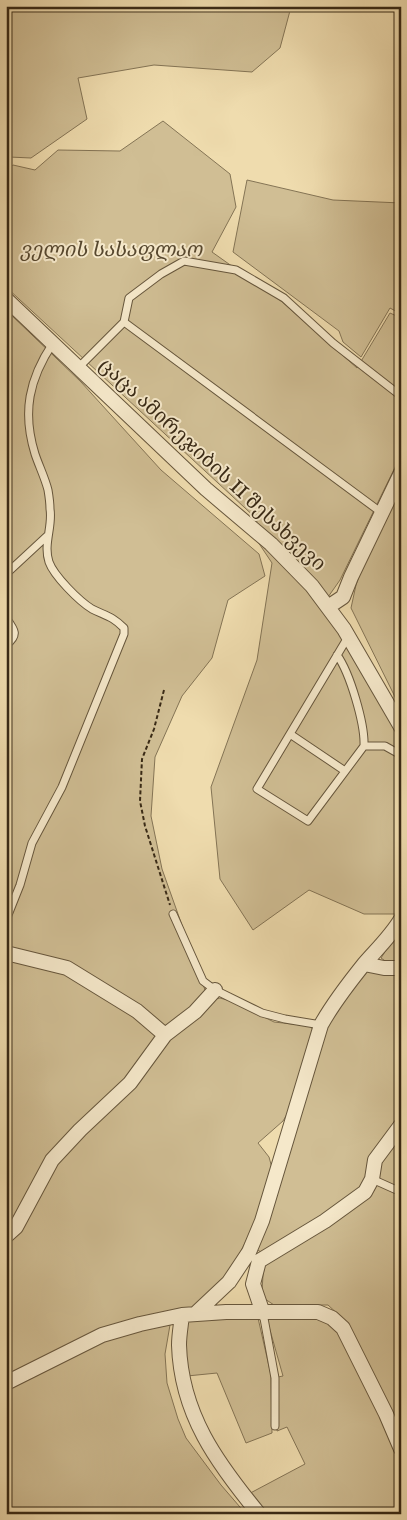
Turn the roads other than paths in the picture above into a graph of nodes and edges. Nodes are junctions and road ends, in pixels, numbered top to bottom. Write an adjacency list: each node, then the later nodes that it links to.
1 (6, 299): 3 (street, ცაცა ამირეჯიბის II შესახვევი)
2 (124, 322): 4 (lane); 5 (lane); 7 (lane)
3 (53, 342): 4 (street, ცაცა ამირეჯიბის II შესახვევი); 8 (lane)
4 (79, 367): 10 (street, ცაცა ამირეჯიბის II შესახვევი)
5 (401, 396)
6 (401, 473): 7 (street)
7 (382, 513): 10 (street)
8 (47, 536): 9 (lane); 22 (lane)
9 (6, 574)
10 (328, 608): 12 (street, ცაცა ამირეჯიბის II შესახვევი)
11 (6, 618): 13 (lane)
12 (348, 636): 14 (lane); 15 (street, ცაცა ამირეჯიბის II შესახვევი)
13 (6, 645)
14 (337, 655): 16 (lane); 17 (lane)
15 (401, 727)
16 (290, 734): 19 (lane); 19 (lane)
17 (364, 746): 18 (lane); 19 (lane)
18 (401, 755)
19 (345, 771)
20 (173, 914): 26 (lane)
21 (401, 919): 24 (street)
22 (6, 920)
23 (6, 953): 28 (street)
24 (364, 964): 25 (street); 27 (street)
25 (401, 968)
26 (215, 990): 27 (lane); 28 (street)
27 (321, 1025): 33 (street)
28 (165, 1035): 32 (street)
29 (401, 1125): 30 (street)
30 (372, 1180): 31 (lane); 33 (street)
31 (401, 1192)
32 (6, 1236)
33 (254, 1256): 34 (street); 35 (street)
34 (263, 1313): 35 (street); 37 (lane); 38 (street)
35 (189, 1315): 36 (street); 39 (street)
36 (6, 1383)
37 (275, 1426)
38 (401, 1449)
39 (259, 1514)

